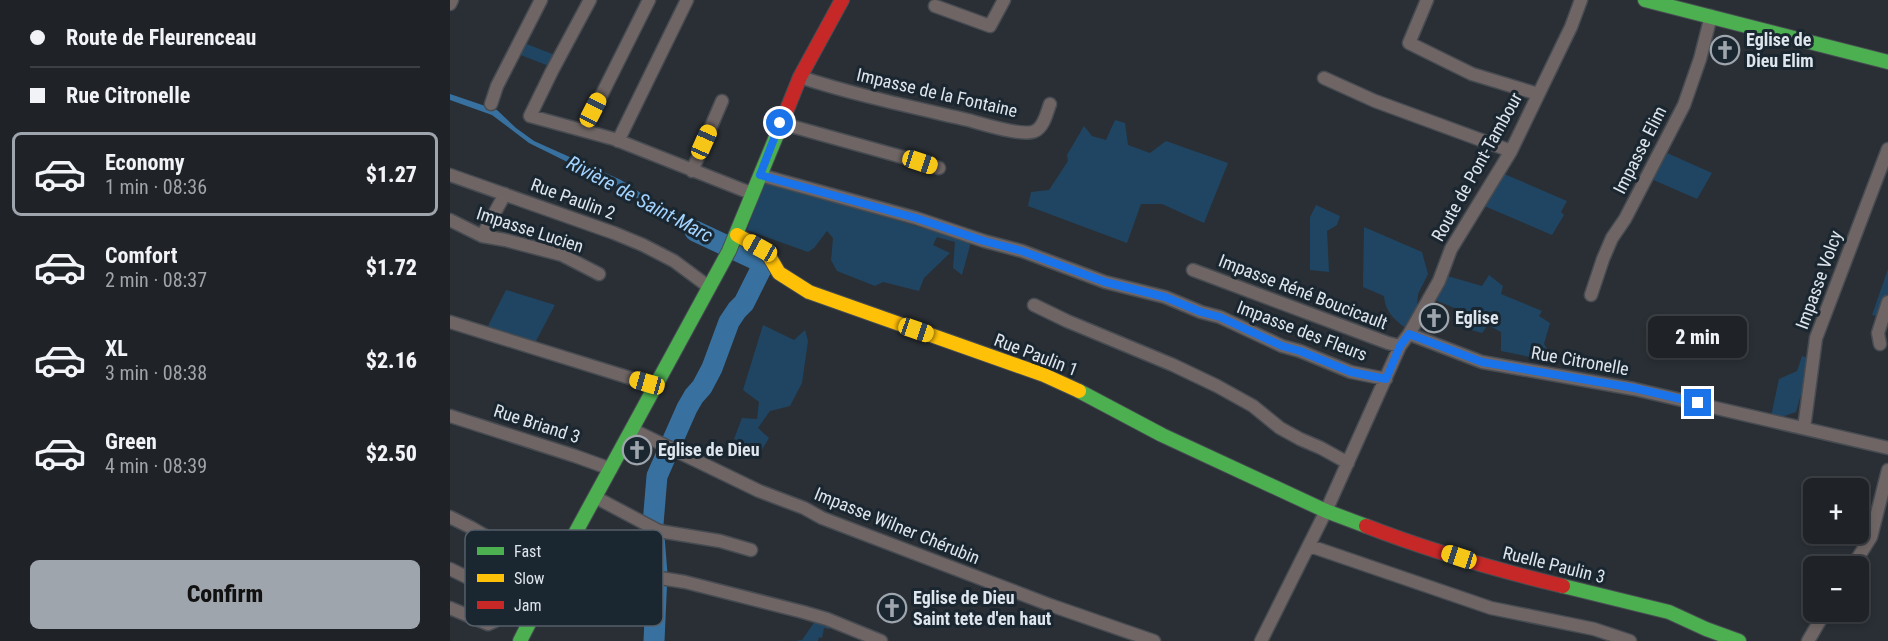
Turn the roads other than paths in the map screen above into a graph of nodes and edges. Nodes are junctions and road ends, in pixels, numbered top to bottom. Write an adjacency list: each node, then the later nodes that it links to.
1 (452, 0): 11 (street)
2 (542, 0): 19 (street)
3 (590, 0): 22 (street)
4 (649, 0): 22 (street)
5 (687, 0): 23 (street)
6 (842, 0): 15 (street)
7 (1004, 0): 12 (street)
8 (1427, 0): 17 (street)
9 (1581, 0): 17 (street, Route de Pont-Tambour)
10 (1645, 0): 13 (street)
11 (450, 4)
12 (934, 6)
13 (1711, 16): 14 (street); 38 (street, Impasse Elim)
14 (1888, 62)
15 (800, 77): 20 (street, Impasse de la Fontaine); 21 (street)
16 (1324, 78): 25 (street)
17 (1538, 94): 25 (street, Route de Pont-Tambour)
18 (722, 101): 27 (street)
19 (491, 104)
20 (1050, 104)
21 (780, 123): 26 (street); 29 (street)
22 (584, 130): 23 (street)
23 (618, 141): 27 (street)
24 (1888, 149): 48 (street, Impasse Volcy)
25 (1511, 151): 42 (street, Route de Pont-Tambour)
26 (939, 168)
27 (692, 171): 30 (street)
28 (450, 175): 31 (street, Rue Paulin 2)
29 (760, 175): 30 (street); 45 (street, Impasse des Fleurs)
30 (752, 193): 34 (street)
31 (505, 194): 33 (street); 37 (street, Rue Paulin 2)
32 (450, 220): 33 (street, Impasse Lucien)
33 (482, 236): 36 (street, Impasse Lucien)
34 (733, 243): 37 (street); 55 (street, Rue Paulin 1)
35 (1193, 270): 44 (street, Impasse Réné Boucicault)
36 (599, 274)
37 (709, 287): 46 (street)
38 (1591, 295)
39 (1888, 302): 43 (street)
40 (1034, 305): 51 (street)
41 (450, 322): 46 (street)
42 (1409, 334): 44 (street, Route de Pont-Tambour); 48 (street, Rue Citronelle)
43 (1880, 344)
44 (1400, 346): 45 (street, Route de Pont-Tambour)
45 (1386, 379): 51 (street, Route de Pont-Tambour)
46 (656, 386): 49 (street)
47 (450, 416): 52 (street, Rue Briand 3)
48 (1804, 428): 50 (street, Rue Citronelle)
49 (633, 430): 52 (street); 71 (street, Impasse Wilner Chérubin)
50 (1888, 448)
51 (1348, 463): 55 (street, Route de Pont-Tambour)
52 (611, 469): 54 (street)
53 (1888, 470): 63 (street)
54 (595, 497): 58 (street); 59 (street)
55 (1326, 511): 61 (street, Route de Pont-Tambour); 76 (street, Ruelle Paulin 3)
56 (450, 517): 57 (street)
57 (475, 530)
58 (578, 530)
59 (660, 530)
60 (663, 530): 62 (street)
61 (1310, 546): 74 (street, Route de Pont-Tambour); 75 (street)
62 (751, 550)
63 (1859, 556)
64 (450, 569): 65 (street)
65 (465, 576)
66 (663, 580): 73 (street)
67 (450, 608): 68 (street)
68 (465, 614)
69 (1819, 622): 77 (street)
70 (528, 626): 72 (street)
71 (1154, 640)
72 (520, 641)
73 (881, 641)
74 (1261, 641)
75 (1630, 641)
76 (1739, 641)
77 (1808, 641)

